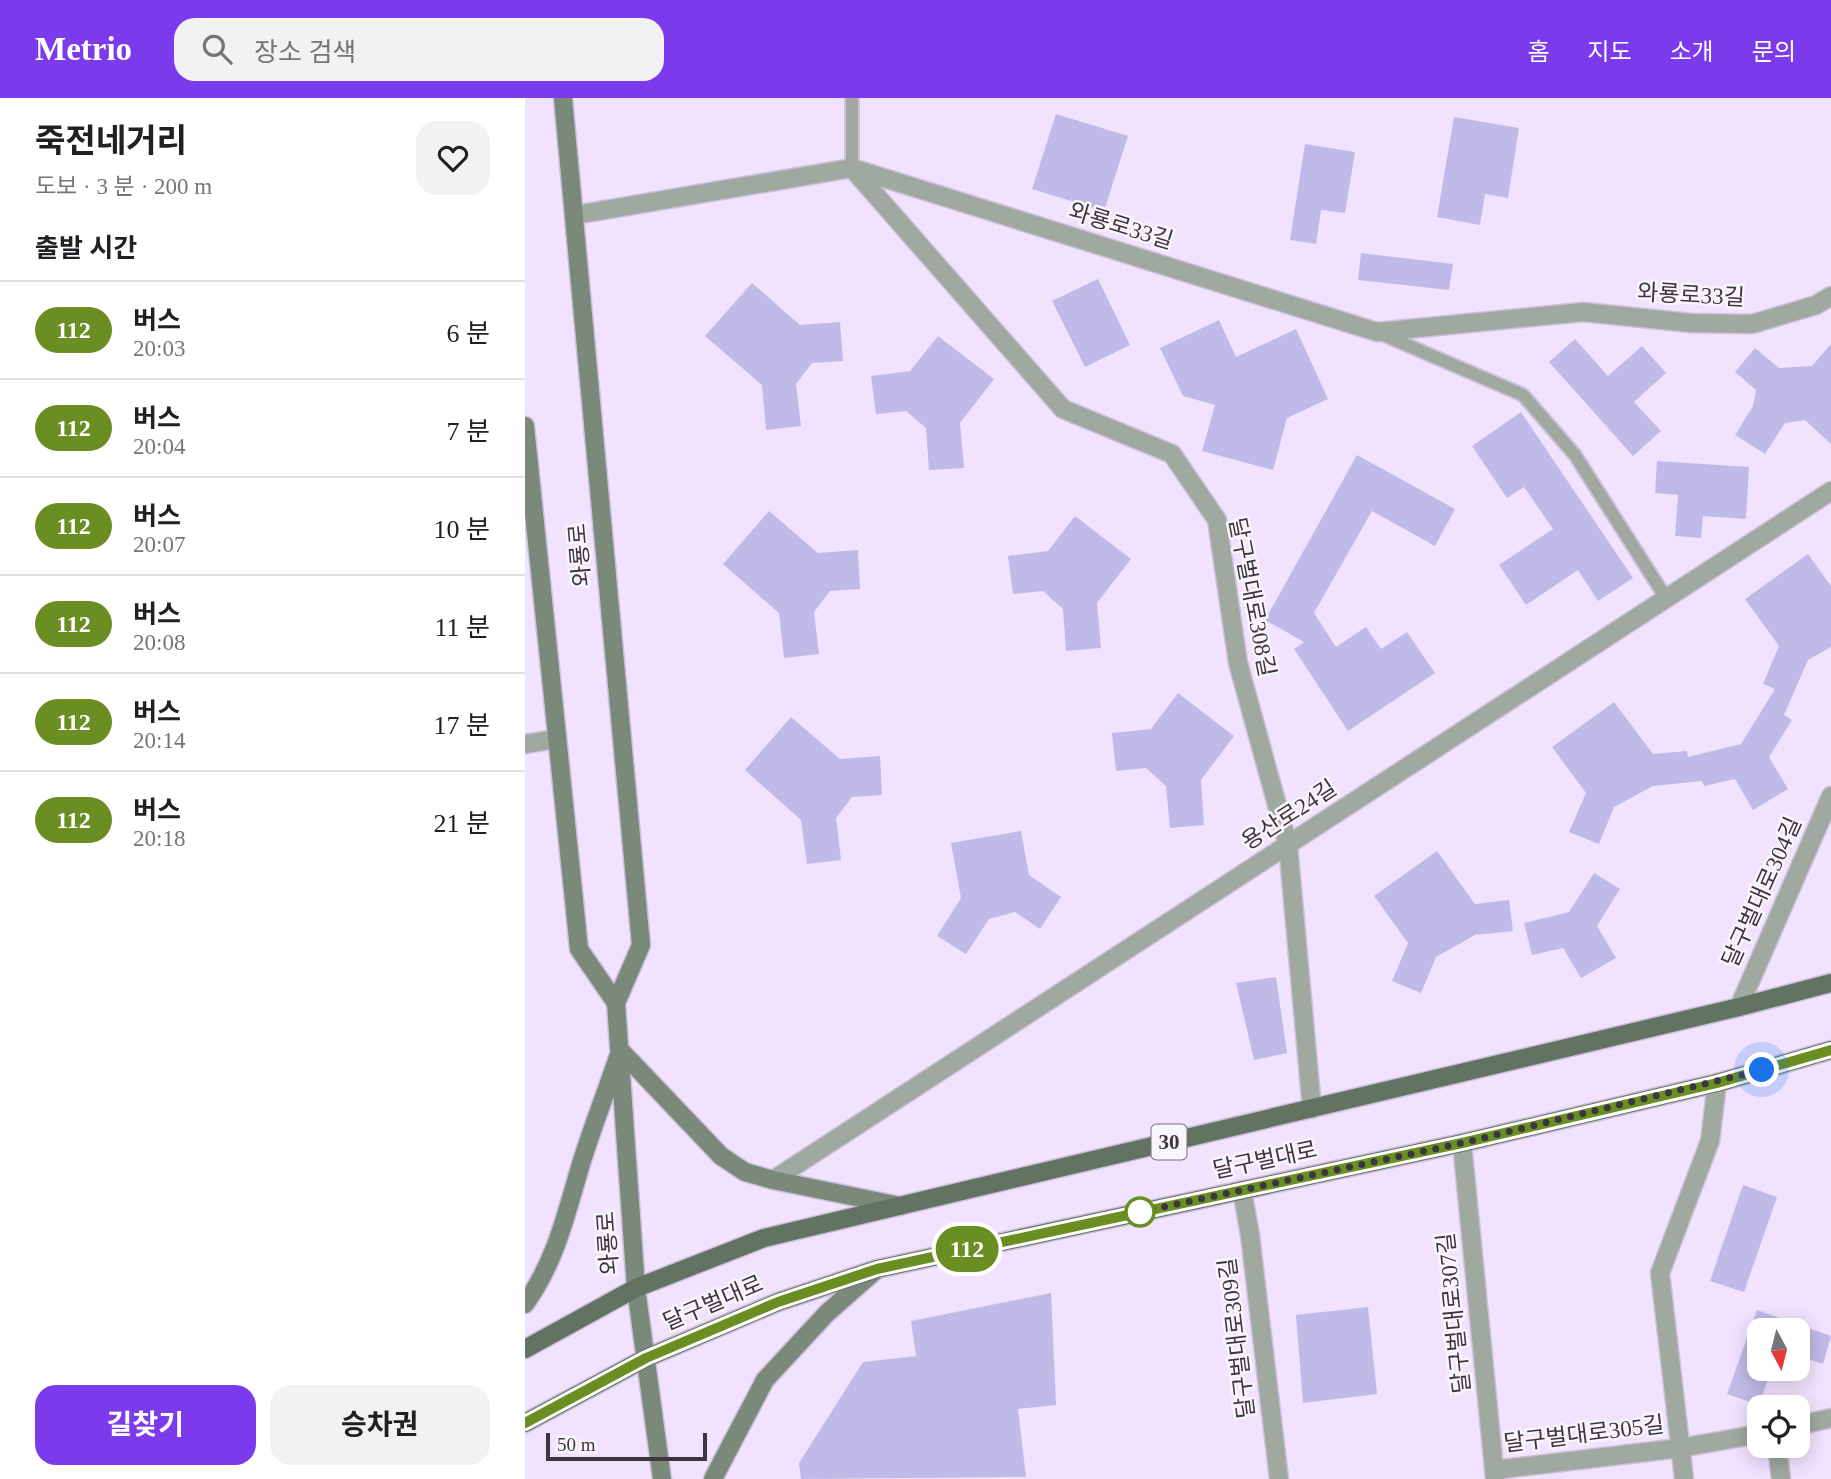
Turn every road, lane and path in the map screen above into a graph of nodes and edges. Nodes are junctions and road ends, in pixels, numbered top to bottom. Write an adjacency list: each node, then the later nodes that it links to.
1 (563, 98): 4 (main road, 와룡로)
2 (852, 98): 3 (lane)
3 (852, 168): 4 (street, 와룡로33길); 6 (street, 와룡로33길); 13 (street, 달구벌대로308길)
4 (575, 215): 15 (main road, 와룡로)
5 (1831, 296): 6 (street, 와룡로33길)
6 (1377, 331): 9 (lane, 와룡로33길)
7 (525, 426): 10 (main road, 와룡로)
8 (1831, 491): 9 (street, 용산로24길)
9 (1666, 598): 13 (street, 용산로24길)
10 (556, 739): 11 (street); 15 (main road, 와룡로)
11 (525, 744)
12 (1831, 796): 16 (street, 달구벌대로304길)
13 (1288, 845): 20 (street, 달구벌대로308길); 22 (street, 용산로24길)
14 (1831, 983): 16 (main road, 달구벌대로 / 30)
15 (616, 1003): 17 (main road, 와룡로)
16 (1739, 1007): 20 (main road, 달구벌대로 / 30)
17 (621, 1050): 22 (main road); 26 (main road, 와룡로); 27 (main road)
18 (1831, 1050): 19 (main road, 달구벌대로)
19 (1717, 1083): 21 (main road, 달구벌대로); 34 (street, 달구벌대로305길)
20 (1312, 1109): 24 (main road, 달구벌대로 / 30)
21 (1462, 1143): 23 (main road, 달구벌대로); 36 (street, 달구벌대로307길)
22 (773, 1180): 24 (main road)
23 (1242, 1190): 25 (main road, 달구벌대로); 39 (street, 달구벌대로309길)
24 (900, 1206): 26 (main road, 달구벌대로 / 30)
25 (877, 1269): 29 (main road, 달구벌대로); 38 (main road)
26 (636, 1288): 28 (main road, 달구벌대로 / 30); 29 (main road, 와룡로)
27 (528, 1297)
28 (525, 1349)
29 (646, 1358): 31 (main road, 달구벌대로); 37 (main road, 와룡로)
30 (1831, 1418): 32 (street)
31 (525, 1423)
32 (1810, 1423)
33 (1747, 1436): 34 (street)
34 (1681, 1448): 36 (street, 달구벌대로305길); 40 (street, 달구벌대로305길)
35 (1778, 1458): 41 (street)
36 (1494, 1474)
37 (662, 1479)
38 (713, 1479)
39 (1279, 1479)
40 (1684, 1479)
41 (1781, 1479)

